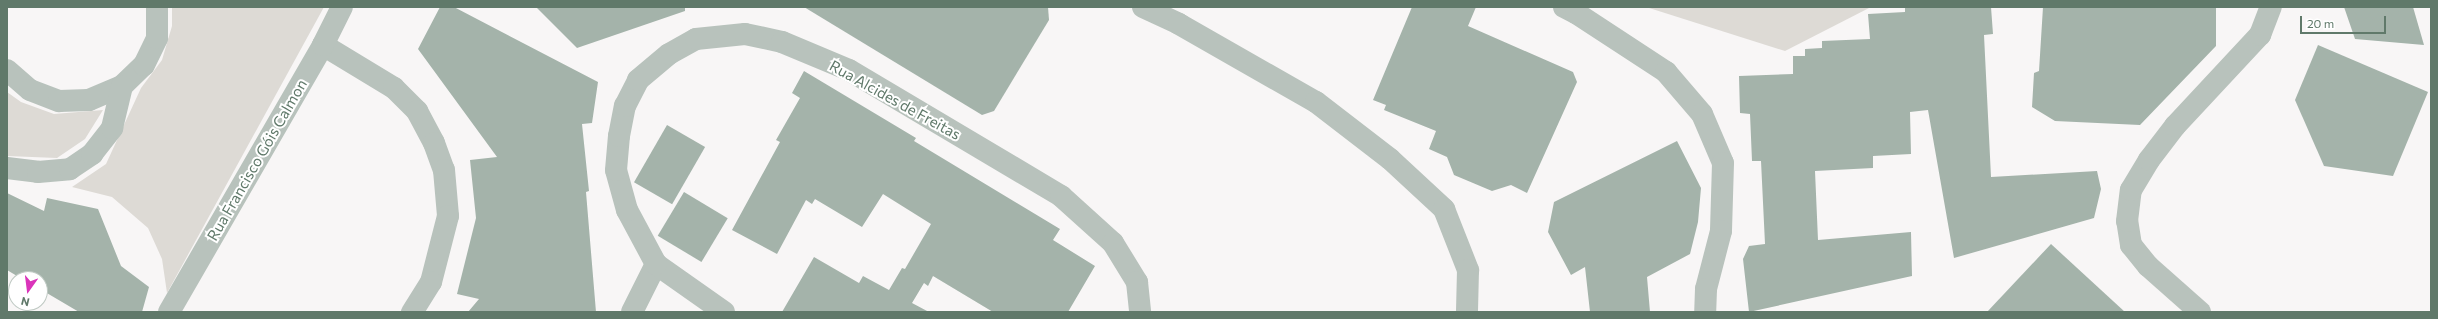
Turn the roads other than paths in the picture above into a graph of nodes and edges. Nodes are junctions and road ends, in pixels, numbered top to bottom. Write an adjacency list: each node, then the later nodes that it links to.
1 (157, 7): 8 (street)
2 (342, 7): 6 (street, Rua Francisco Góis Calmon)
3 (1142, 7): 16 (street)
4 (1564, 7): 17 (street)
5 (2271, 7): 18 (street)
6 (323, 45): 11 (street, Rua Francisco Góis Calmon); 12 (street)
7 (7, 70): 8 (street)
8 (122, 86): 9 (street)
9 (7, 168)
10 (656, 264): 13 (street); 14 (street, Rua Alcides de Freitas); 15 (street, Rua Alcides de Freitas)
11 (169, 312)
12 (412, 312)
13 (632, 312)
14 (724, 312)
15 (1140, 312)
16 (1467, 312)
17 (1705, 312)
18 (2200, 312)

